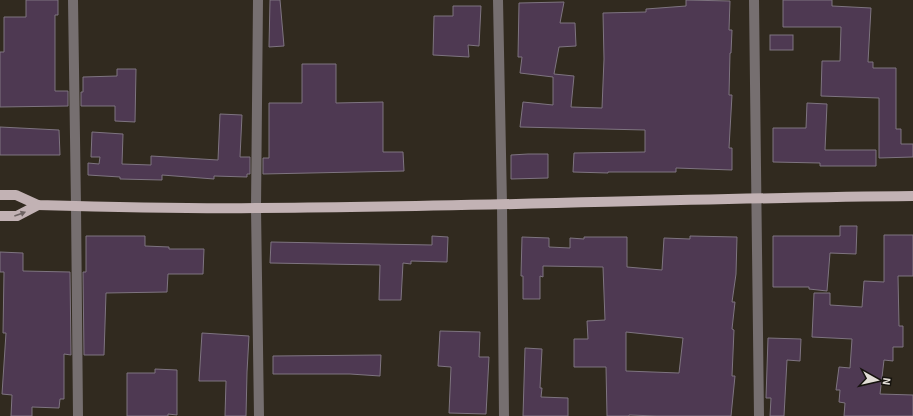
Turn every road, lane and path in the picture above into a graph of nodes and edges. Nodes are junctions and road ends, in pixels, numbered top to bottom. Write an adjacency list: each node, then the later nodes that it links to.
1 (73, 0): 10 (street)
2 (258, 0): 11 (street)
3 (498, 0): 8 (street)
4 (754, 0): 7 (street)
5 (0, 195): 9 (main road)
6 (913, 196): 7 (main road)
7 (756, 198): 8 (main road); 16 (street)
8 (502, 204): 11 (main road); 15 (street)
9 (38, 205): 10 (main road); 12 (main road, one-way to 9)
10 (76, 206): 11 (main road); 13 (street)
11 (256, 208): 14 (street)
12 (0, 216)
13 (78, 416)
14 (258, 416)
15 (504, 416)
16 (759, 416)

